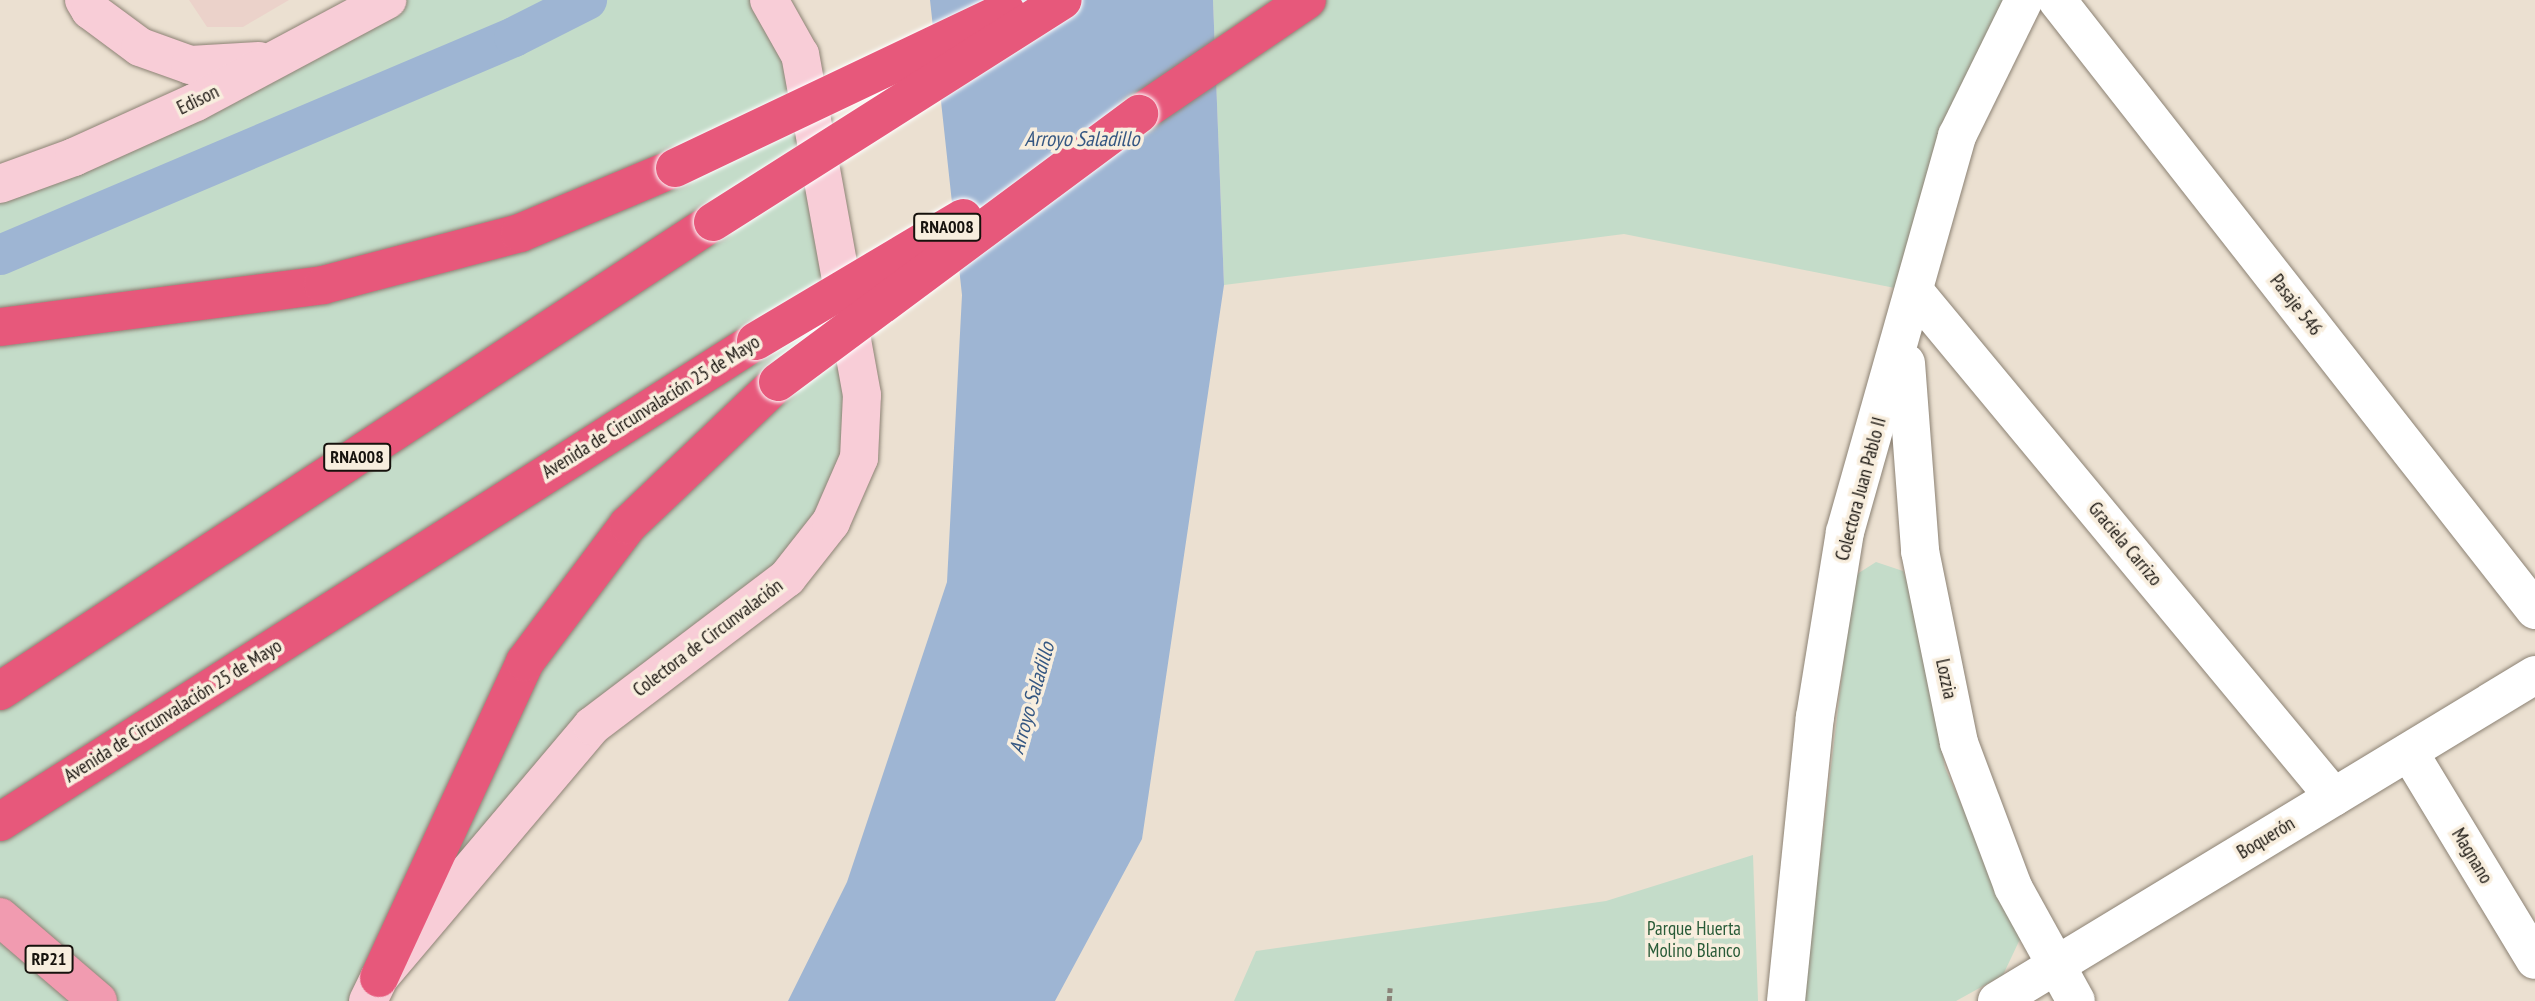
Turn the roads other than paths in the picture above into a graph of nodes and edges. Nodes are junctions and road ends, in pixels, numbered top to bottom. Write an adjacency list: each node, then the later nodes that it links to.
1 (84, 0): 9 (main road)
2 (387, 0): 9 (main road, Edison)
3 (769, 0): 24 (main road, Colectora de Circunvalación)
4 (1030, 0): 13 (highway, bridge)
5 (1063, 0): 17 (highway, RNA008, bridge)
6 (1307, 0): 10 (highway, Avenida de Circunvalación 25 de Mayo / RNA008)
7 (2025, 0): 12 (street, Colectora Juan Pablo II)
8 (2057, 0): 15 (street, Pasaje 546)
9 (296, 52): 11 (main road, Edison)
10 (1139, 114): 20 (highway, Avenida de Circunvalación 25 de Mayo / RNA008, bridge); 24 (highway, bridge)
11 (0, 184)
12 (1915, 292): 14 (street, Colectora Juan Pablo II); 19 (street, Graciela Carrizo)
13 (0, 327)
14 (1904, 333): 23 (street, Lozzia); 26 (street, Colectora Juan Pablo II)
15 (2535, 610)
16 (2535, 676): 18 (street, Boquerón)
17 (0, 691)
18 (2409, 752): 19 (street, Boquerón); 22 (street, Magnano)
19 (2334, 796): 23 (street, Boquerón)
20 (0, 822)
21 (0, 917): 25 (main road, RP21)
22 (2535, 960)
23 (2054, 966): 27 (street, Boquerón); 28 (street, Lozzia)
24 (373, 990)
25 (98, 1001)
26 (1786, 1001)
27 (1997, 1001)
28 (2076, 1001)

